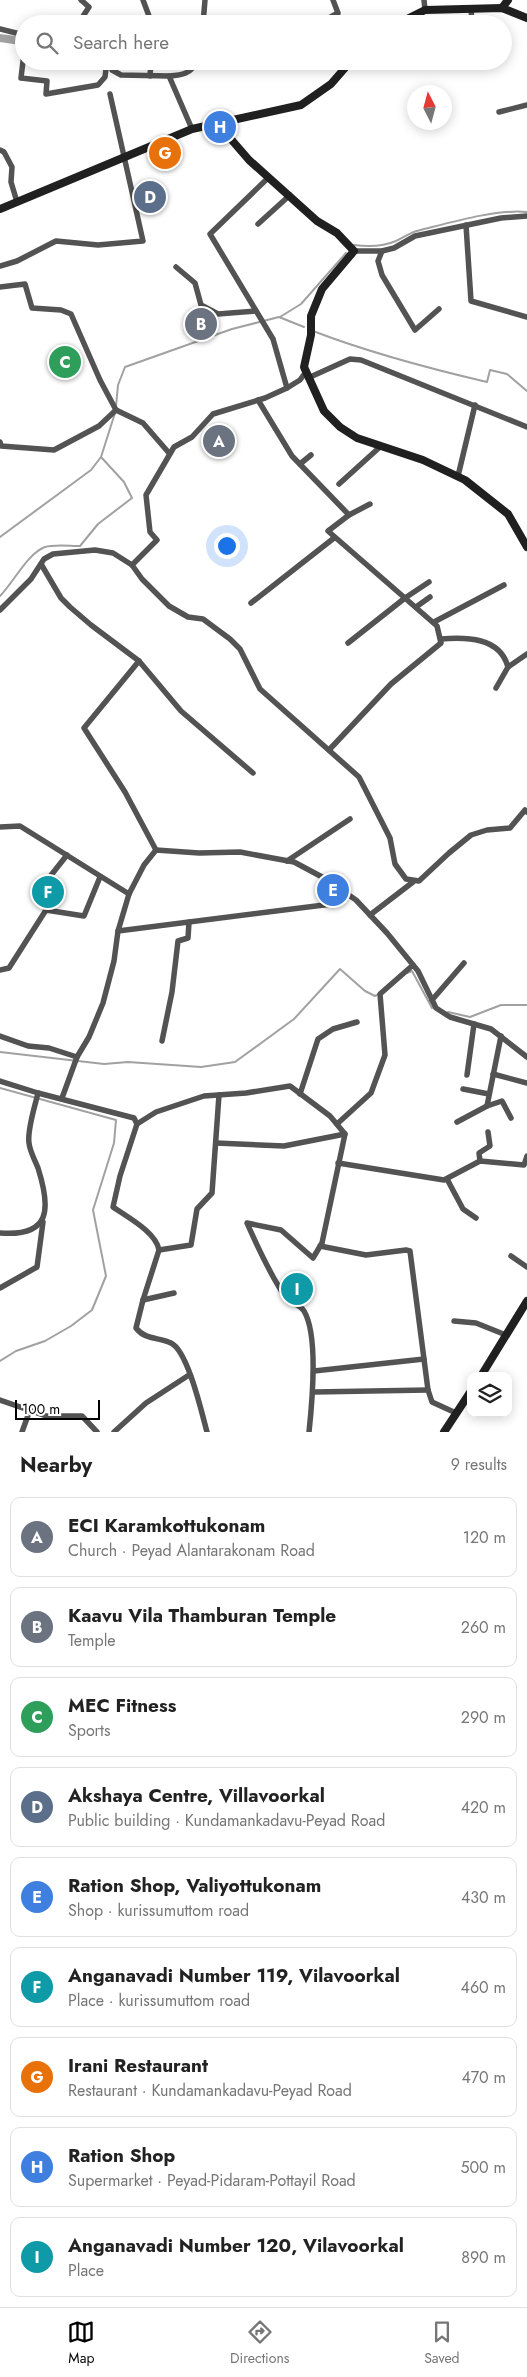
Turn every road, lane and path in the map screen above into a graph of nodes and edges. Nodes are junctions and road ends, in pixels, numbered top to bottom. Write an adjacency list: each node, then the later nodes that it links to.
1 (81, 0): 10 (street)
2 (142, 0): 11 (street)
3 (205, 0): 12 (street)
4 (333, 0): 13 (street)
5 (424, 0): 9 (street)
6 (508, 0): 8 (main road)
7 (471, 8): 8 (main road); 9 (main road); 15 (street)
8 (502, 8): 16 (main road)
9 (425, 10): 14 (main road)
10 (84, 15)
11 (148, 15)
12 (204, 15)
13 (336, 15)
14 (415, 15)
15 (471, 15)
16 (527, 18)
17 (0, 29): 18 (street)
18 (15, 33)
19 (22, 70): 20 (street)
20 (107, 70)
21 (112, 70): 25 (street)
22 (150, 70): 25 (street)
23 (191, 70): 26 (street)
24 (343, 70): 30 (main road)
25 (150, 76): 26 (street)
26 (169, 76): 31 (street)
27 (110, 94): 33 (street)
28 (527, 105): 29 (street)
29 (499, 112)
30 (217, 123): 31 (main road); 34 (main road)
31 (192, 129): 33 (main road)
32 (0, 150): 36 (street)
33 (125, 156): 36 (main road); 43 (street)
34 (269, 177): 35 (main road); 47 (street)
35 (290, 195): 39 (street); 42 (main road)
36 (17, 202): 37 (main road)
37 (0, 209)
38 (527, 216): 40 (street)
39 (258, 224)
40 (466, 225): 41 (street); 48 (street)
41 (382, 251): 42 (street); 46 (street)
42 (354, 252): 49 (main road)
43 (0, 266)
44 (176, 267): 47 (street)
45 (0, 287): 53 (street)
46 (440, 309)
47 (256, 311): 50 (street)
48 (527, 317)
49 (306, 375): 50 (street); 52 (street); 56 (main road)
50 (287, 388): 51 (street)
51 (258, 400): 57 (street); 59 (street)
52 (475, 405): 54 (street); 60 (street)
53 (116, 410): 55 (street); 57 (street)
54 (527, 427)
55 (0, 442)
56 (381, 446): 60 (main road); 61 (street)
57 (169, 453): 67 (street)
58 (311, 455): 59 (street)
59 (300, 464): 63 (street)
60 (458, 476): 65 (main road)
61 (339, 484)
62 (370, 504): 63 (street)
63 (349, 515): 64 (street)
64 (334, 538): 71 (street); 72 (street)
65 (527, 547)
66 (41, 564): 67 (street); 74 (street); 79 (street)
67 (132, 565): 82 (street)
68 (429, 582): 71 (street)
69 (504, 585): 75 (street)
70 (430, 597): 73 (street)
71 (405, 598): 73 (street); 77 (street)
72 (251, 604)
73 (416, 607): 75 (street)
74 (0, 610)
75 (434, 622): 76 (street)
76 (441, 639): 80 (street); 82 (street)
77 (348, 643)
78 (527, 654): 80 (street)
79 (139, 661): 83 (street); 87 (street)
80 (508, 667): 81 (street)
81 (496, 688)
82 (329, 750): 91 (street)
83 (253, 773)
84 (527, 812): 91 (street)
85 (350, 819): 89 (street)
86 (0, 827): 88 (street)
87 (156, 850): 89 (street); 93 (street)
88 (67, 855): 90 (street); 94 (street)
89 (287, 861): 92 (street)
90 (100, 877): 93 (street); 100 (street)
91 (412, 882): 95 (street)
92 (343, 891): 95 (street); 96 (street)
93 (129, 894): 97 (street)
94 (37, 895)
95 (370, 915): 99 (street)
96 (189, 922): 97 (street); 106 (street)
97 (118, 931): 108 (street)
98 (464, 963): 101 (street)
99 (413, 965): 101 (street); 123 (street)
100 (0, 970)
101 (432, 1000): 103 (street)
102 (357, 1022): 114 (street)
103 (474, 1024): 105 (street); 110 (street)
104 (0, 1036): 108 (street)
105 (501, 1036): 107 (street); 109 (street)
106 (162, 1041)
107 (527, 1057)
108 (77, 1058): 118 (street)
109 (494, 1074): 112 (street); 115 (street)
110 (467, 1075)
111 (0, 1081): 117 (street)
112 (527, 1083)
113 (463, 1089): 115 (street)
114 (300, 1094): 116 (street); 123 (street)
115 (489, 1094): 119 (street)
116 (219, 1095): 122 (street); 126 (street)
117 (37, 1097): 118 (street); 132 (street)
118 (62, 1098): 122 (street)
119 (487, 1106): 120 (street); 121 (street)
120 (511, 1118)
121 (457, 1122)
122 (137, 1124): 135 (street)
123 (337, 1124): 125 (street)
124 (488, 1132): 128 (street)
125 (345, 1134): 126 (street); 129 (street)
126 (216, 1143): 135 (street)
127 (527, 1156): 128 (street)
128 (480, 1160): 130 (street)
129 (338, 1163): 130 (street); 134 (street)
130 (447, 1179): 131 (street)
131 (476, 1218)
132 (43, 1220): 133 (street); 138 (street)
133 (0, 1233)
134 (320, 1246): 144 (street); 145 (street)
135 (159, 1250): 140 (street)
136 (511, 1256): 137 (street)
137 (527, 1266)
138 (0, 1288)
139 (174, 1293): 140 (street)
140 (143, 1300): 147 (street)
141 (527, 1301): 143 (main road)
142 (454, 1321): 143 (street)
143 (506, 1335): 146 (main road)
144 (424, 1359): 145 (street); 148 (street)
145 (314, 1371): 149 (street)
146 (483, 1372)
147 (189, 1375): 156 (street); 157 (street)
148 (428, 1390): 149 (street); 153 (street)
149 (314, 1392): 158 (street)
150 (467, 1397): 153 (main road)
151 (0, 1400): 152 (street)
152 (30, 1410): 154 (street); 155 (street)
153 (456, 1414): 159 (main road)
154 (22, 1432)
155 (97, 1432)
156 (114, 1432)
157 (207, 1432)
158 (309, 1432)
159 (444, 1432)

